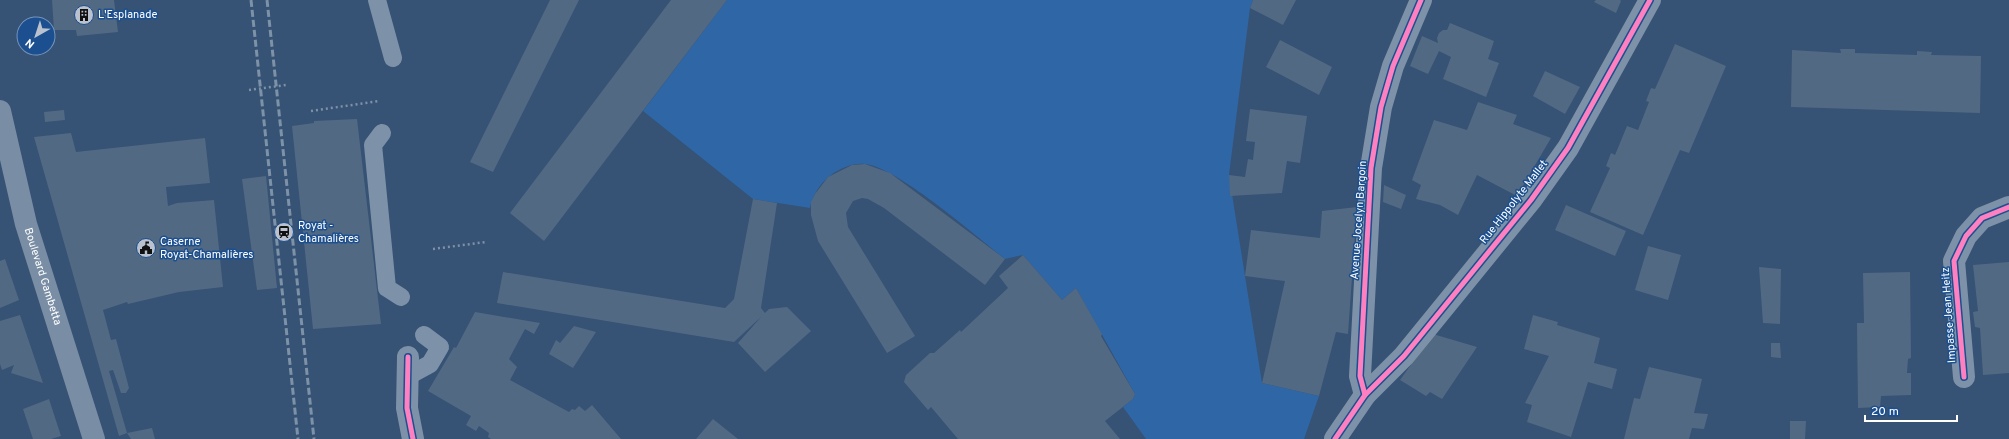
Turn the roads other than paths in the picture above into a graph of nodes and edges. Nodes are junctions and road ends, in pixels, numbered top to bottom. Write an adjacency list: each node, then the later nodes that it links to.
1 (377, 0): 4 (lane)
2 (1420, 0): 12 (street, Avenue Jocelyn Bargoin)
3 (1650, 0): 12 (street, Rue Hippolyte Mallet)
4 (393, 58)
5 (0, 111): 13 (main road, Boulevard Gambetta)
6 (382, 134): 8 (lane)
7 (2009, 207): 11 (street, Impasse Jean Heitz)
8 (401, 297)
9 (424, 335): 10 (lane)
10 (408, 366): 14 (street)
11 (1964, 377)
12 (1365, 395): 15 (street)
13 (94, 439)
14 (413, 439)
15 (1335, 439)

